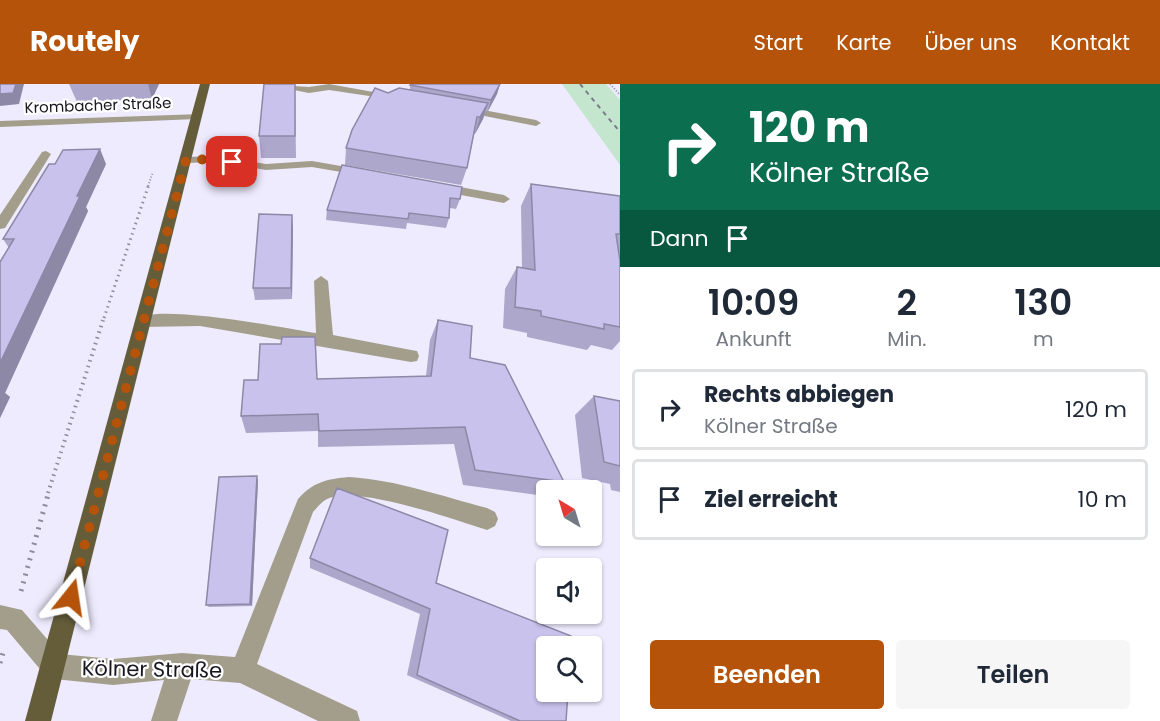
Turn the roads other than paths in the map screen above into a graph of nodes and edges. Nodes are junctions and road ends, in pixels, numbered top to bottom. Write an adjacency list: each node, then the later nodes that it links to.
1 (205, 84): 5 (main road, Kölner Straße)
2 (267, 84): 3 (street)
3 (410, 100)
4 (456, 108): 6 (street)
5 (197, 116): 7 (street, Krombacher Straße); 9 (main road, Kölner Straße)
6 (536, 123)
7 (0, 124)
8 (46, 154): 13 (street)
9 (186, 160): 10 (street); 15 (main road, Kölner Straße)
10 (380, 176)
11 (425, 185): 12 (street)
12 (504, 199)
13 (0, 225)
14 (321, 281): 16 (street)
15 (143, 321): 16 (street); 20 (main road, Kölner Straße)
16 (325, 340): 17 (street)
17 (411, 356)
18 (487, 519): 22 (street)
19 (7, 618): 20 (street)
20 (54, 666): 21 (street, Kölner Straße); 23 (main road, Kölner Straße)
21 (182, 666): 22 (street, Kölner Straße); 24 (street)
22 (242, 670): 25 (street, Kölner Straße)
23 (38, 721)
24 (164, 721)
25 (347, 721)

